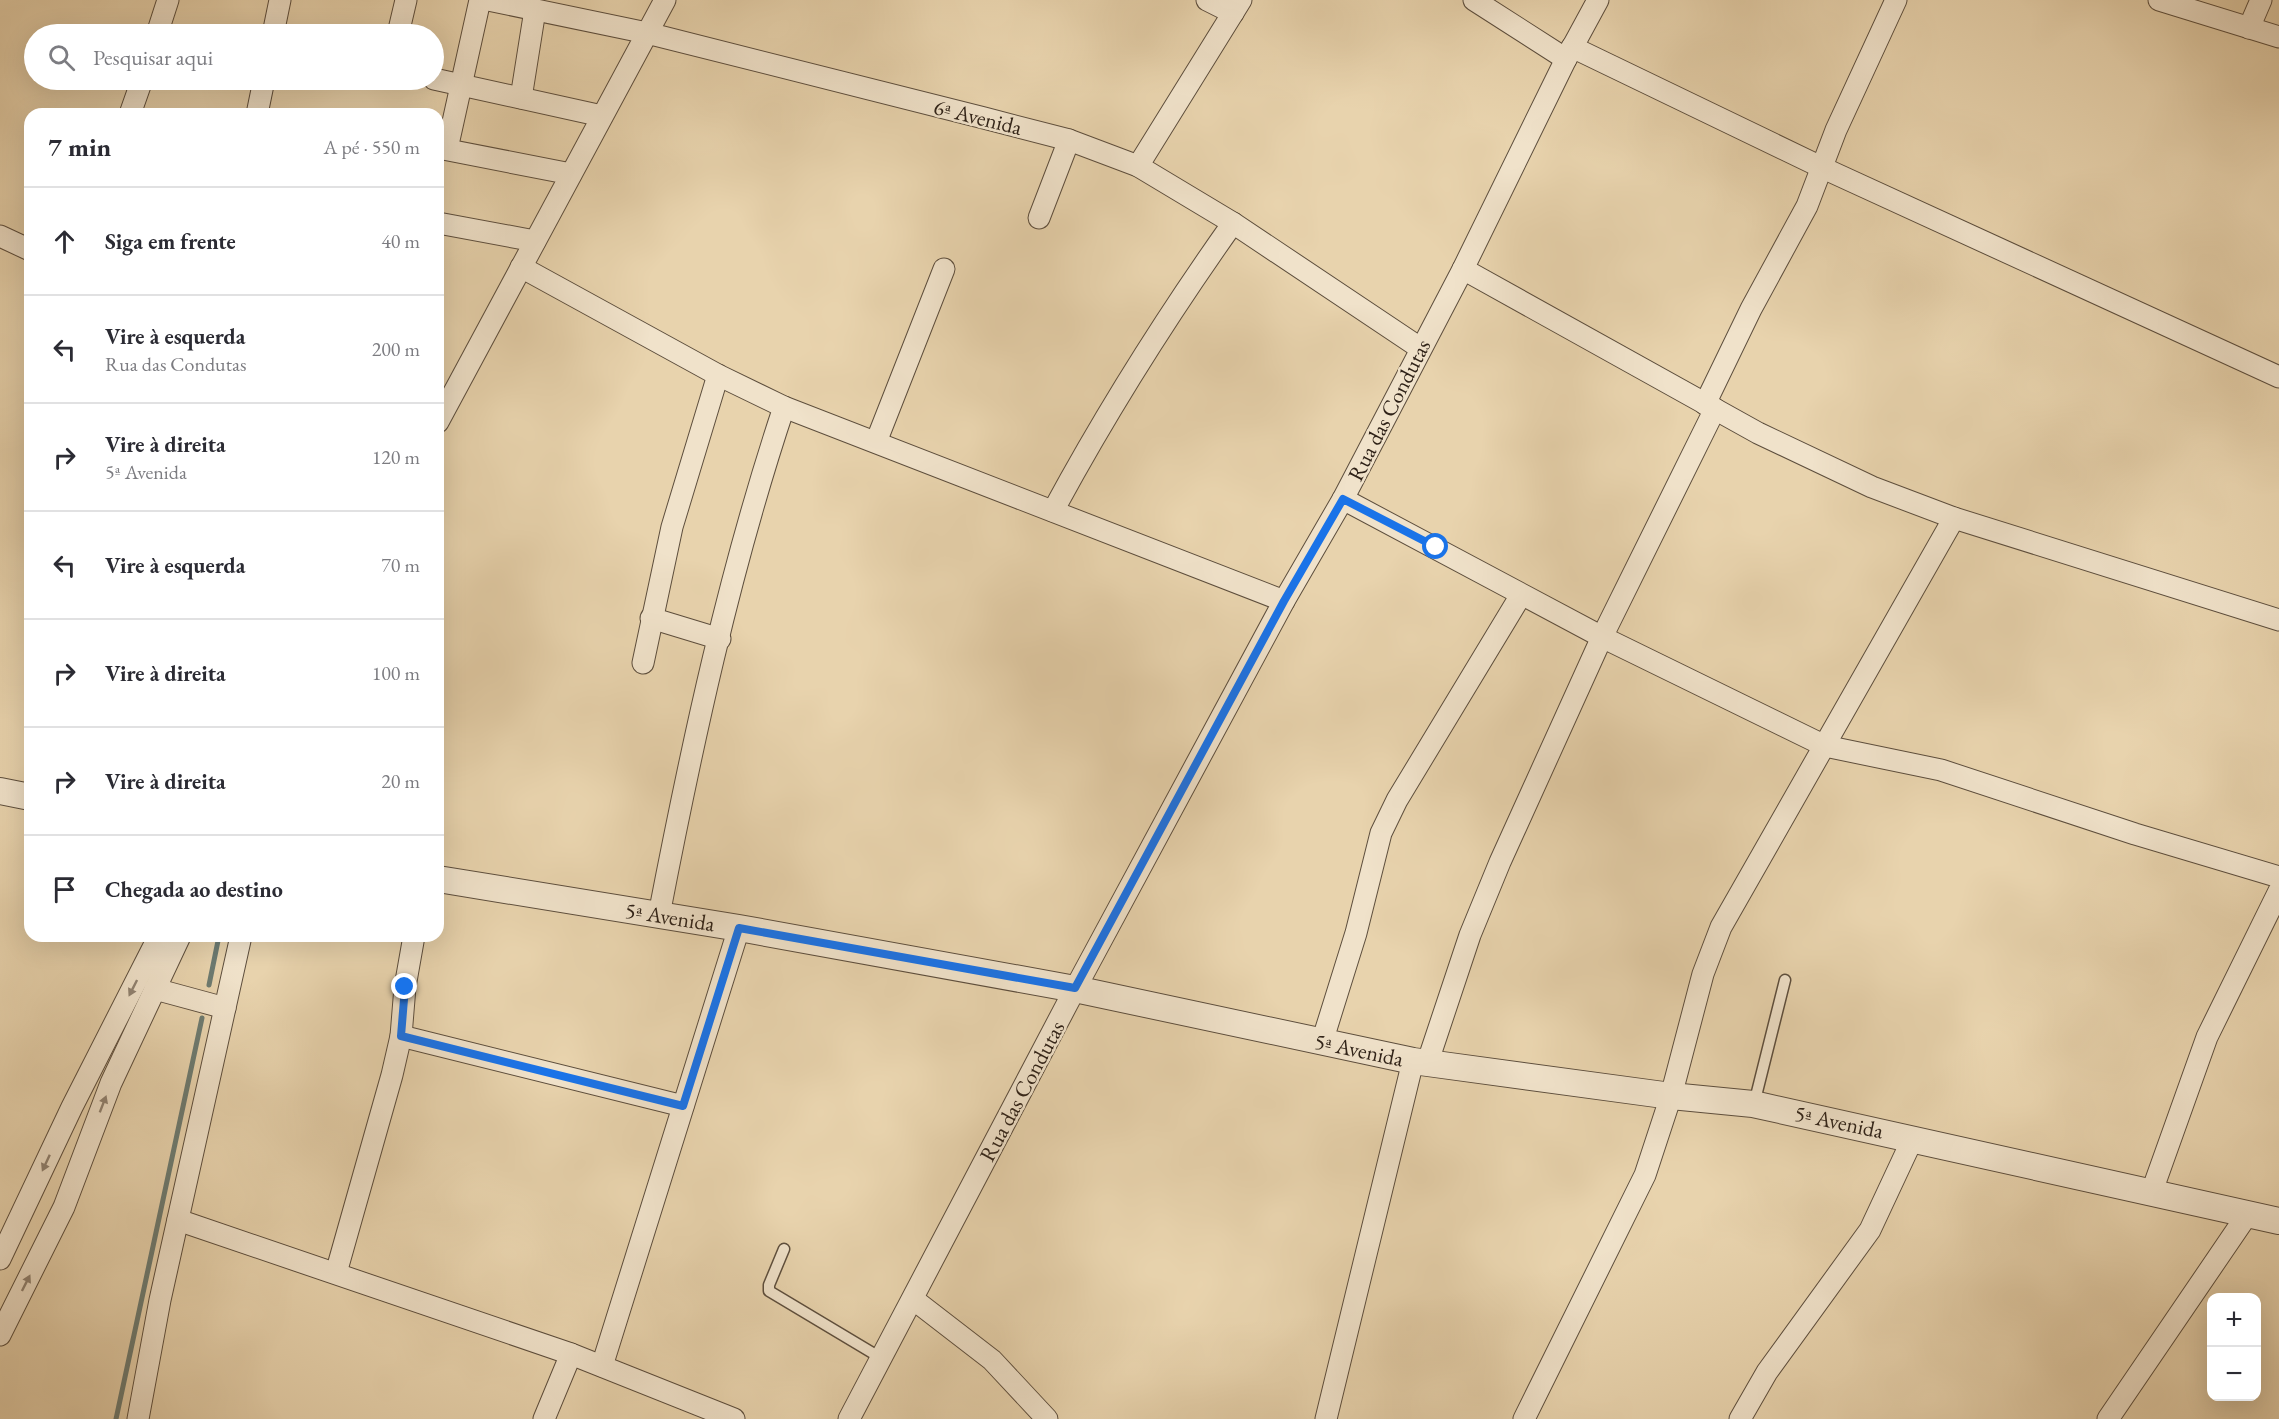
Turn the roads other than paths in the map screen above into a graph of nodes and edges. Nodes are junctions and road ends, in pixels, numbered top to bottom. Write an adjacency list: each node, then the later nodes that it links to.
1 (168, 0): 15 (street)
2 (280, 0): 16 (street)
3 (406, 0): 17 (street)
4 (480, 0): 23 (street)
5 (488, 0): 14 (street, 6ª Avenida)
6 (665, 0): 19 (street)
7 (1207, 0): 13 (street)
8 (1473, 0): 21 (street)
9 (1598, 0): 21 (street, Rua das Condutas)
10 (1896, 0): 34 (street)
11 (2159, 0): 18 (street)
12 (2261, 0): 18 (street)
13 (1237, 7): 33 (street)
14 (535, 10): 19 (street, 6ª Avenida); 26 (street)
15 (160, 24)
16 (275, 24)
17 (400, 24)
18 (2249, 28): 20 (street)
19 (647, 33): 29 (street); 30 (street, 6ª Avenida)
20 (2279, 38)
21 (1569, 53): 34 (street); 44 (street, Rua das Condutas)
22 (444, 82): 23 (street)
23 (462, 86): 26 (street); 31 (street)
24 (138, 90): 27 (street)
25 (263, 90): 28 (street)
26 (521, 98): 29 (street)
27 (132, 108)
28 (262, 108)
29 (602, 116): 35 (street)
30 (1069, 140): 33 (street, 6ª Avenida); 36 (street)
31 (444, 146)
32 (444, 149): 35 (street)
33 (1138, 166): 37 (street, 6ª Avenida)
34 (1823, 168): 47 (street); 48 (street)
35 (571, 174): 40 (street)
36 (1039, 218)
37 (1233, 223): 45 (street, 6ª Avenida); 53 (street)
38 (444, 224): 40 (street)
39 (0, 236): 41 (street)
40 (535, 241): 42 (street)
41 (24, 247)
42 (521, 267): 46 (street); 50 (street)
43 (944, 269): 51 (street)
44 (1463, 269): 45 (street, Rua das Condutas); 48 (street)
45 (1420, 348): 52 (street, Rua das Condutas)
46 (718, 375): 49 (street); 57 (street)
47 (2279, 377)
48 (1710, 406): 54 (street); 59 (street)
49 (784, 407): 51 (street); 60 (street)
50 (444, 411)
51 (876, 442): 53 (street)
52 (1343, 499): 55 (street); 56 (street, Rua das Condutas)
53 (1053, 511): 56 (street)
54 (1954, 518): 58 (street); 62 (street)
55 (1521, 595): 59 (street); 79 (street)
56 (1284, 601): 75 (street, Rua das Condutas)
57 (651, 618): 60 (street); 61 (street)
58 (2279, 620)
59 (1602, 637): 62 (street); 80 (street)
60 (720, 639): 68 (street)
61 (643, 663)
62 (1825, 746): 65 (street); 81 (street)
63 (0, 791): 64 (street)
64 (24, 796)
65 (2279, 877)
66 (444, 880): 68 (street, 5ª Avenida)
67 (2279, 891): 85 (street)
68 (659, 915): 69 (street, 5ª Avenida)
69 (739, 928): 75 (street, 5ª Avenida); 83 (street)
70 (156, 942): 90 (street, one-way to 90)
71 (177, 942): 76 (street)
72 (240, 942): 77 (street)
73 (413, 942): 78 (street)
74 (1785, 980): 82 (lane)
75 (1075, 988): 79 (street, 5ª Avenida); 92 (street, Rua das Condutas)
76 (155, 989): 77 (street); 93 (street, one-way to 76)
77 (225, 1008): 87 (street)
78 (401, 1036): 83 (street); 91 (street)
79 (1322, 1042): 80 (street, 5ª Avenida)
80 (1420, 1062): 81 (street, 5ª Avenida); 102 (street)
81 (1671, 1096): 82 (street, 5ª Avenida); 103 (street)
82 (1754, 1104): 84 (street, 5ª Avenida)
83 (683, 1106): 96 (street)
84 (1913, 1138): 85 (street, 5ª Avenida); 104 (street)
85 (2152, 1191): 86 (street, 5ª Avenida)
86 (2247, 1215): 88 (street, 5ª Avenida); 105 (street)
87 (178, 1220): 91 (street); 97 (street)
88 (2279, 1221)
89 (784, 1249): 95 (lane)
90 (0, 1259)
91 (336, 1273): 94 (street)
92 (913, 1299): 95 (street, Rua das Condutas); 101 (street)
93 (0, 1335)
94 (570, 1354): 96 (street); 98 (street)
95 (881, 1358): 100 (street, Rua das Condutas)
96 (602, 1366): 99 (street)
97 (138, 1419)
98 (544, 1419)
99 (734, 1419)
100 (849, 1419)
101 (1047, 1419)
102 (1326, 1419)
103 (1524, 1419)
104 (1740, 1419)
105 (2108, 1419)

